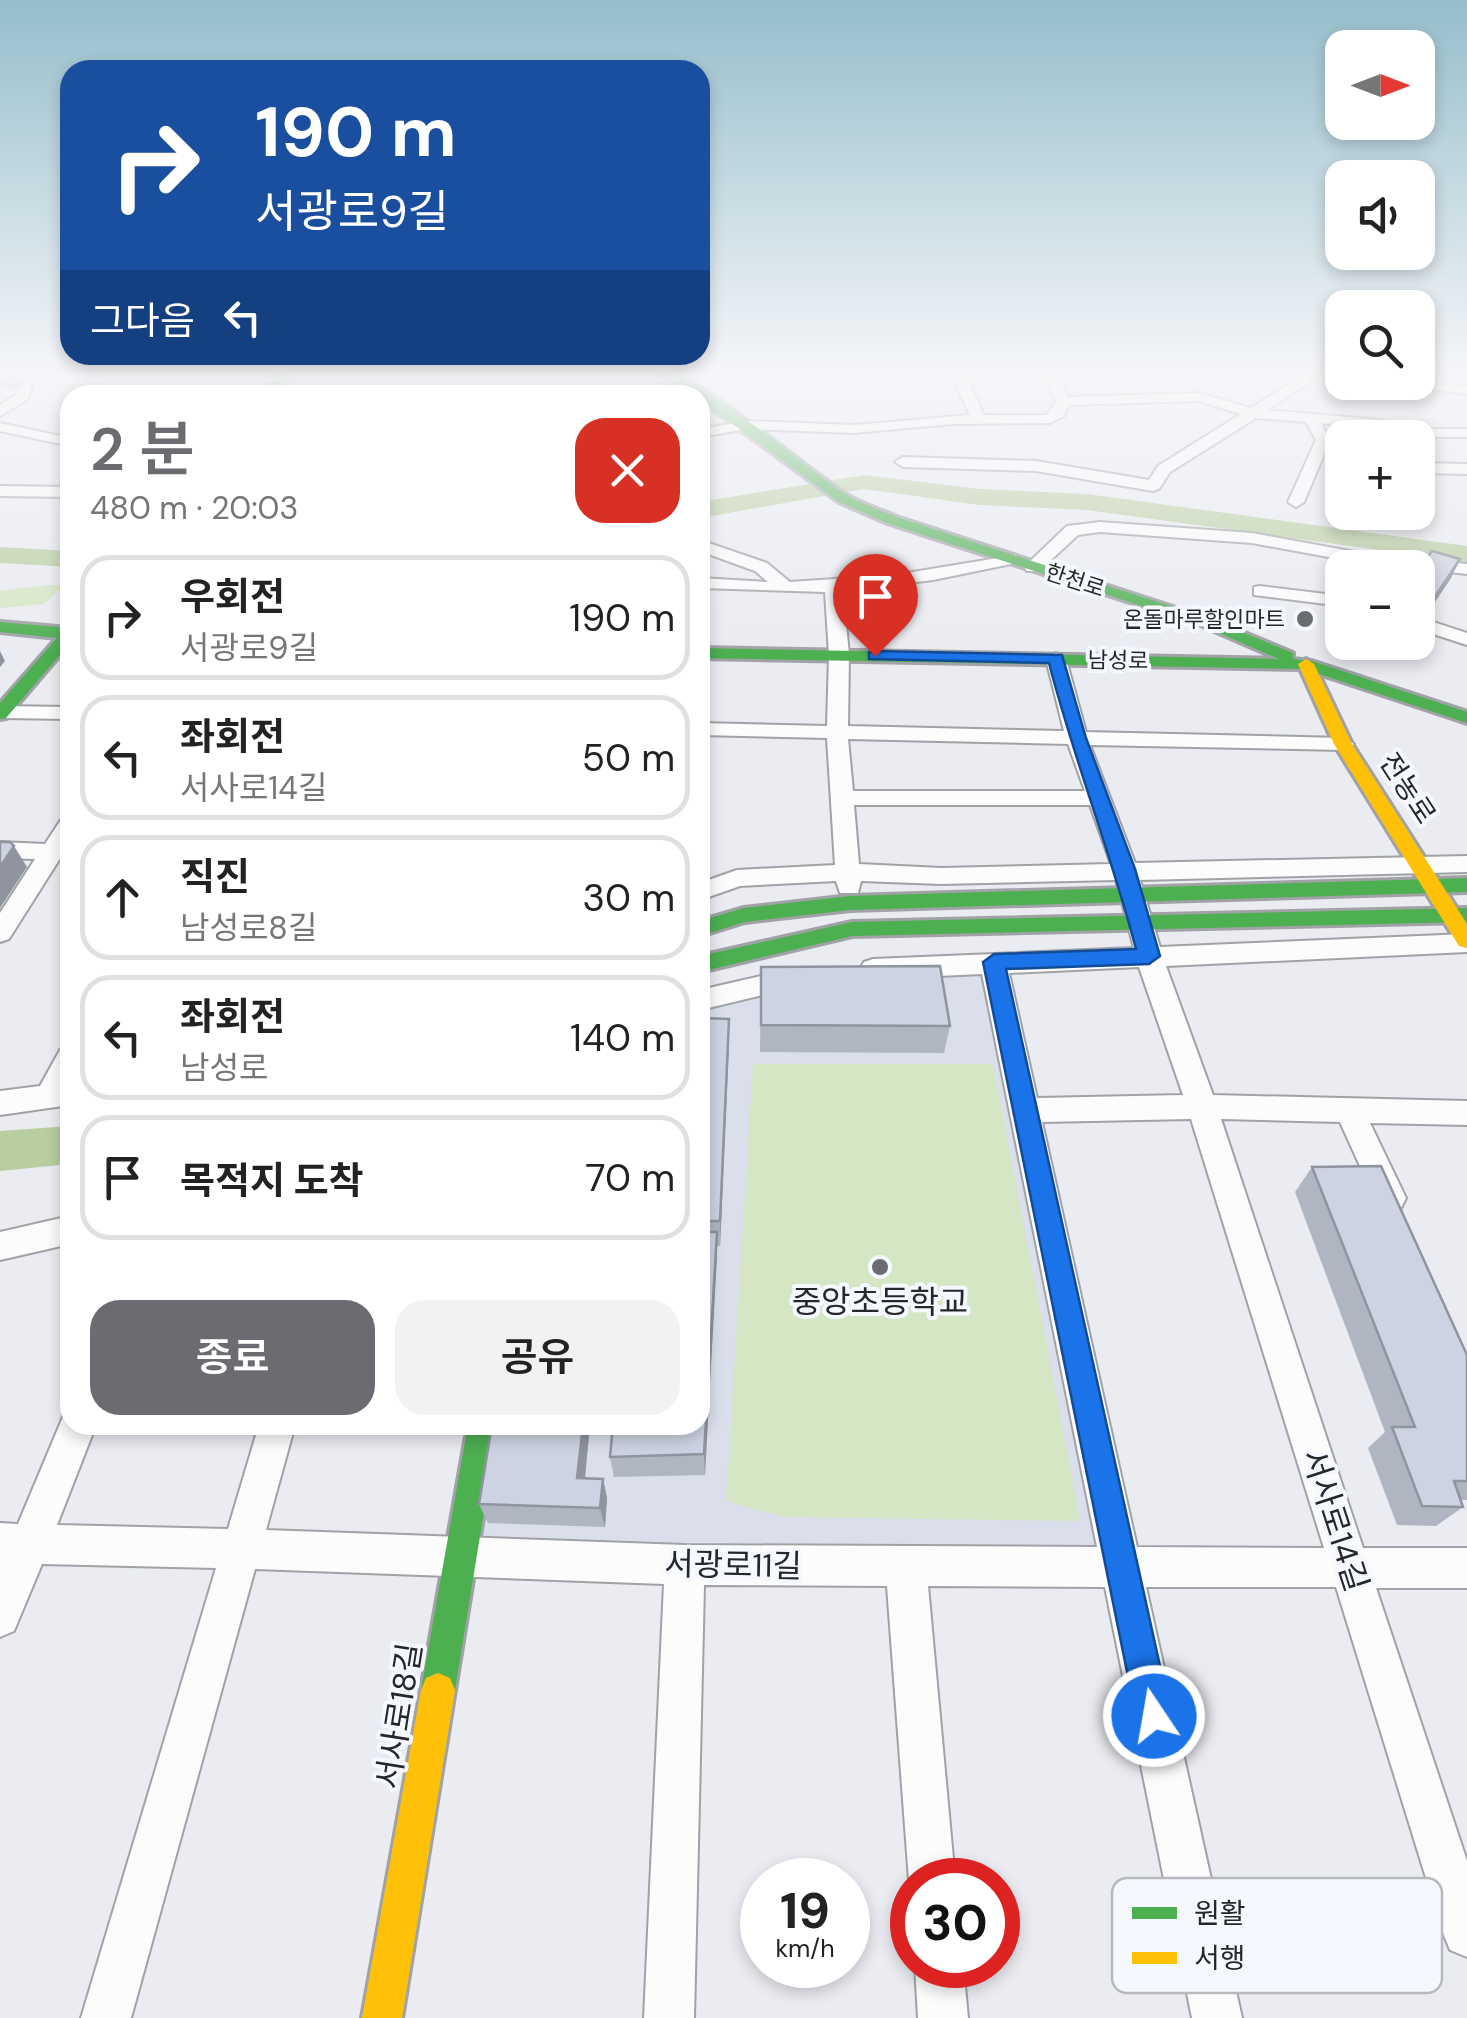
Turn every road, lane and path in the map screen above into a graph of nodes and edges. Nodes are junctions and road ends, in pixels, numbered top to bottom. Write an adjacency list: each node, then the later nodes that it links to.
1 (800, 465): 12 (street, 한천로)
2 (1070, 465): 10 (street)
3 (1170, 465): 10 (street)
4 (1311, 465): 9 (street)
5 (1435, 468): 6 (street)
6 (1467, 469)
7 (0, 491): 8 (street)
8 (60, 492)
9 (1296, 502)
10 (1159, 510): 13 (street); 14 (street)
11 (710, 549): 17 (street)
12 (1010, 559): 13 (street, 한천로); 16 (street)
13 (1033, 567): 28 (street, 한천로)
14 (1467, 569)
15 (710, 584): 17 (street)
16 (834, 586): 17 (street); 26 (street)
17 (787, 588)
18 (1260, 591): 19 (street)
19 (1325, 599)
20 (0, 627): 22 (street)
21 (1435, 629): 23 (street)
22 (60, 634)
23 (1467, 639)
24 (60, 646): 29 (street)
25 (710, 652): 26 (street, 남성로)
26 (839, 655): 27 (street, 남성로); 33 (street)
27 (1056, 658): 28 (street, 남성로); 34 (street, 서사로14길)
28 (1306, 664): 31 (street, 남성로); 35 (street, 전농로)
29 (1, 713): 30 (street)
30 (60, 713)
31 (1467, 718)
32 (710, 729): 33 (street)
33 (837, 733): 34 (street); 36 (street)
34 (1078, 738): 35 (street); 37 (street, 서사로14길)
35 (1343, 744): 40 (street, 전농로)
36 (842, 798): 37 (street); 42 (street)
37 (1100, 798): 49 (street, 서사로14길)
38 (0, 850): 39 (street)
39 (60, 852): 52 (street)
40 (1421, 863): 41 (street); 46 (street, 전농로); 49 (street)
41 (1467, 864)
42 (849, 872): 44 (street); 48 (street); 49 (street)
43 (710, 876): 44 (street)
44 (737, 878): 47 (street)
45 (1467, 885): 46 (street)
46 (1434, 886): 49 (street); 50 (street, 전농로)
47 (710, 888)
48 (850, 903): 49 (street); 51 (street)
49 (1136, 911): 50 (street); 53 (street); 54 (street); 55 (street); 61 (street, 서사로14길)
50 (1459, 915): 53 (street, 전농로)
51 (710, 926)
52 (0, 933)
53 (1467, 942)
54 (710, 961)
55 (994, 962): 56 (street); 62 (street)
56 (854, 972)
57 (816, 976): 58 (street)
58 (710, 997)
59 (60, 1095): 60 (street)
60 (0, 1103)
61 (1202, 1107): 62 (street); 63 (street); 76 (street, 서사로14길)
62 (1028, 1110): 75 (street)
63 (1351, 1113): 64 (street); 65 (street)
64 (1467, 1113)
65 (1401, 1220)
66 (60, 1232): 67 (street)
67 (0, 1246)
68 (73, 1435): 71 (street)
69 (273, 1435): 72 (street)
70 (481, 1435): 73 (street, 서사로18길)
71 (16, 1542): 72 (street, 서광로11길); 79 (street)
72 (240, 1547): 73 (street, 서광로11길); 85 (street)
73 (459, 1554): 74 (street, 서광로11길); 86 (street, 서사로18길)
74 (685, 1565): 77 (street, 서광로11길); 87 (street)
75 (1122, 1565): 76 (street, 서광로11길); 77 (street, 서광로11길); 81 (street)
76 (1350, 1565): 78 (street, 서광로11길); 82 (street, 서사로14길)
77 (906, 1568): 80 (street)
78 (1467, 1568)
79 (0, 1617)
80 (930, 1858)
81 (1188, 1878)
82 (1467, 1933)
83 (941, 1988): 88 (street)
84 (1212, 1993): 89 (street)
85 (106, 2018)
86 (382, 2018)
87 (669, 2018)
88 (943, 2018)
89 (1217, 2018)

